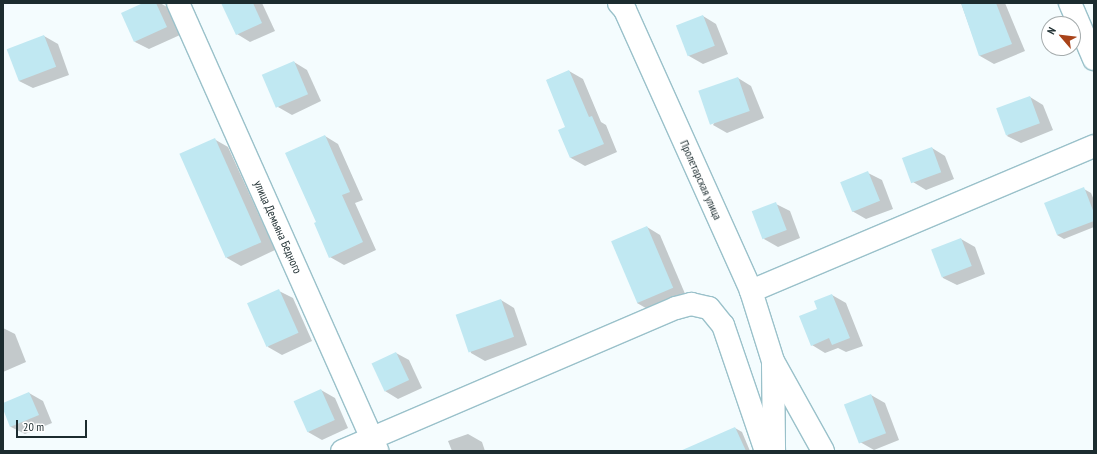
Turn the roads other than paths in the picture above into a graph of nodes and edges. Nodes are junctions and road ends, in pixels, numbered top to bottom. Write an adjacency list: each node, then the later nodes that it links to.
1 (178, 3): 8 (street, улица Демьяна Бедного)
2 (620, 3): 6 (street, Пролетарская улица)
3 (1070, 3): 4 (street)
4 (1094, 59)
5 (1094, 146): 6 (street)
6 (751, 291): 7 (street, Пролетарская улица)
7 (773, 361): 11 (street, Пролетарская улица); 12 (street, Пролетарская улица)
8 (375, 444): 9 (street); 10 (street)
9 (342, 451)
10 (766, 451)
11 (774, 451)
12 (823, 451)

